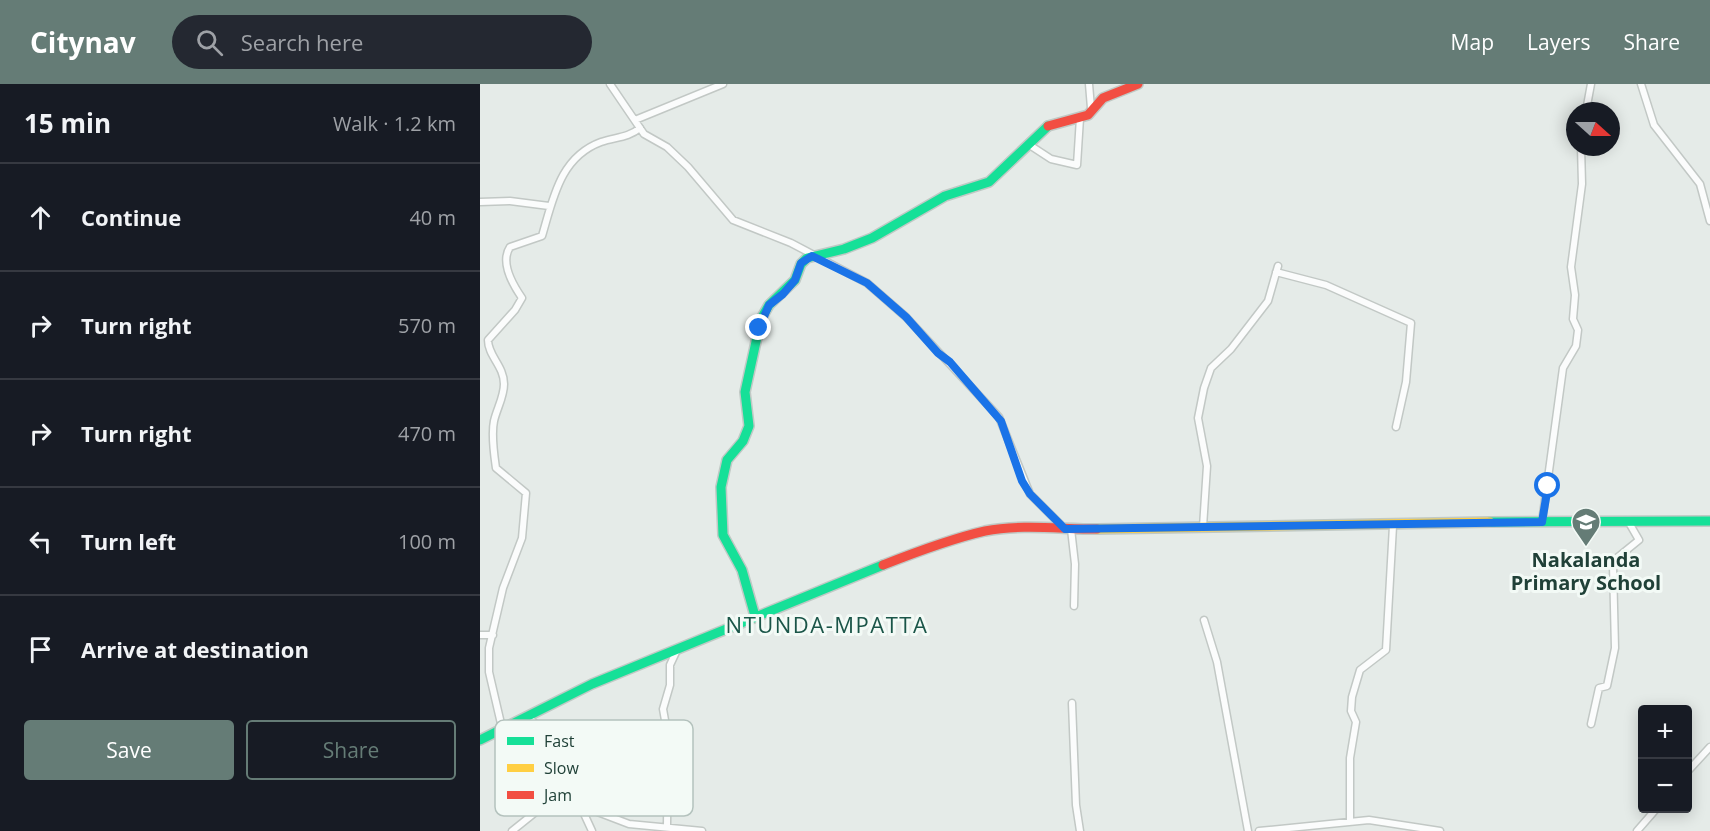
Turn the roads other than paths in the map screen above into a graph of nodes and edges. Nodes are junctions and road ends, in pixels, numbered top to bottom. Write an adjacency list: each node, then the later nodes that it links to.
1 (610, 84): 10 (street)
2 (723, 84): 10 (street)
3 (1089, 84): 8 (street)
4 (1138, 84): 8 (street)
5 (1591, 84): 7 (street)
6 (1641, 84): 16 (street)
7 (1588, 102)
8 (1091, 108): 9 (street)
9 (1080, 118): 12 (street); 12 (street)
10 (634, 120): 11 (street)
11 (640, 128): 15 (street); 17 (street)
12 (1028, 144): 17 (street)
13 (1581, 156): 21 (street)
14 (480, 202): 15 (street)
15 (549, 206): 29 (street)
16 (1710, 221)
17 (812, 256): 24 (street); 26 (street)
18 (1396, 427): 23 (street)
19 (1628, 520): 20 (street); 21 (street); 37 (street)
20 (1710, 521)
21 (1542, 522): 22 (street)
22 (1393, 526): 23 (street); 47 (street)
23 (1203, 527): 24 (street)
24 (1068, 529): 25 (street); 26 (street)
25 (1074, 606)
26 (755, 616): 30 (street)
27 (1204, 620): 53 (street)
28 (480, 635): 29 (street)
29 (493, 635): 33 (street)
30 (677, 650): 32 (street); 36 (street)
31 (1072, 703): 52 (street)
32 (526, 716): 34 (street); 35 (street)
33 (500, 720)
34 (518, 720)
35 (532, 720)
36 (665, 720)
37 (1591, 724)
38 (495, 732): 39 (street)
39 (480, 740)
40 (1710, 747): 41 (street)
41 (1692, 767)
42 (1653, 813): 57 (street)
43 (531, 816): 49 (street)
44 (585, 816): 50 (street)
45 (608, 816): 48 (street)
46 (667, 816): 48 (street)
47 (1347, 822): 54 (street); 55 (street); 56 (street)
48 (667, 826): 51 (street)
49 (512, 831)
50 (592, 831)
51 (702, 831)
52 (1080, 831)
53 (1248, 831)
54 (1259, 831)
55 (1345, 831)
56 (1440, 831)
57 (1638, 831)

